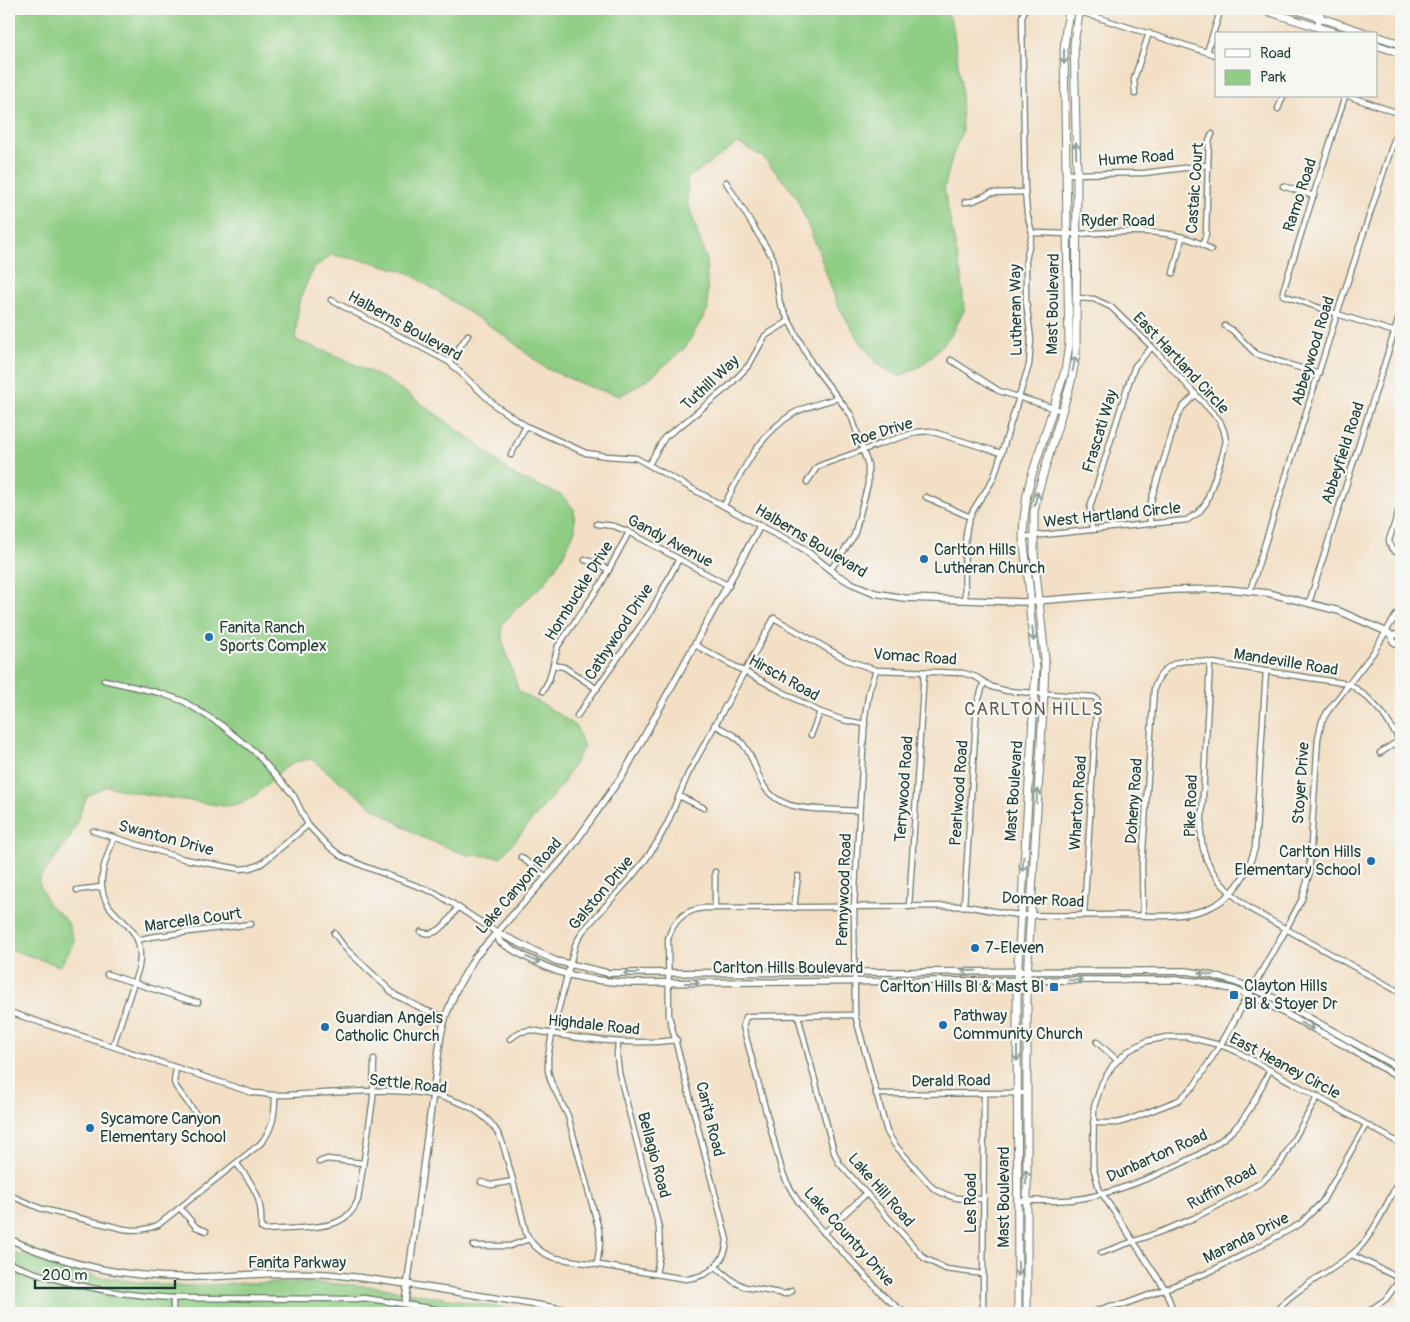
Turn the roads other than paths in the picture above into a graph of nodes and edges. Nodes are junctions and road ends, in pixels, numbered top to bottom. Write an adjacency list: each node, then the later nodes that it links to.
1 (1024, 9): 32 (street, Lutheran Way)
2 (1071, 9): 7 (street); 29 (main road, Mast Boulevard, one-way to 29)
3 (1221, 9): 16 (street)
4 (1261, 9): 9 (main road)
5 (1294, 9): 8 (main road)
6 (1322, 9): 8 (street)
7 (1080, 10): 12 (street); 28 (main road, Mast Boulevard, one-way to 7)
8 (1320, 18): 9 (street); 11 (main road)
9 (1317, 27): 10 (main road)
10 (1333, 32)
11 (1363, 32)
12 (1149, 33): 16 (street); 19 (street)
13 (1378, 37): 14 (main road)
14 (1401, 44)
15 (1378, 47): 17 (main road)
16 (1207, 52): 18 (street)
17 (1401, 53)
18 (1215, 55)
19 (1135, 94)
20 (1282, 98): 23 (street)
21 (1345, 98): 33 (street, Ramo Road)
22 (1352, 98): 24 (street)
23 (1278, 110)
24 (1401, 114)
25 (1401, 119): 45 (street, Abbeywood Road)
26 (1212, 134): 27 (street, Castaic Court)
27 (1208, 165): 28 (street, Hume Road); 38 (street, Castaic Court)
28 (1077, 173): 29 (street, Hume Road); 36 (main road, Mast Boulevard)
29 (1066, 174): 36 (main road, Mast Boulevard)
30 (726, 182): 46 (street)
31 (1283, 186): 33 (street)
32 (1025, 192): 34 (street); 35 (street, Lutheran Way)
33 (1314, 196): 45 (street, Ramo Road)
34 (966, 202)
35 (1032, 233): 36 (street, Ryder Road); 56 (street, Lutheran Way)
36 (1072, 234): 37 (street, Ryder Road); 41 (main road, Mast Boulevard); 42 (main road, Mast Boulevard)
37 (1182, 238): 38 (street, Ryder Road); 40 (street)
38 (1203, 244): 39 (street)
39 (1211, 250)
40 (1173, 274)
41 (1068, 298): 42 (street, East Hartland Circle); 57 (main road, Mast Boulevard)
42 (1076, 298): 50 (street, East Hartland Circle); 58 (main road, Mast Boulevard, one-way to 42)
43 (332, 300): 52 (street, Halberns Boulevard)
44 (1401, 311): 48 (street, Abbeyfield Road)
45 (1337, 314): 48 (street); 53 (street, Abbeywood Road)
46 (789, 322): 55 (street); 63 (street, Tuthill Way)
47 (1225, 326): 53 (street)
48 (1395, 332): 87 (street, Abbeyfield Road)
49 (468, 335): 52 (street)
50 (1152, 347): 54 (street, East Hartland Circle); 73 (street, Frascati Way)
51 (951, 360): 56 (street)
52 (449, 362): 59 (street, Halberns Boulevard)
53 (1319, 374): 83 (street, Abbeywood Road)
54 (1196, 394): 65 (street, East Hartland Circle); 71 (street)
55 (838, 398): 60 (street); 68 (street)
56 (1019, 398): 57 (street); 61 (street, Lutheran Way)
57 (1053, 409): 58 (street); 76 (main road, Mast Boulevard)
58 (1062, 412): 75 (main road, Mast Boulevard, one-way to 58)
59 (526, 426): 62 (street); 63 (street, Halberns Boulevard)
60 (864, 450): 61 (street, Roe Drive); 64 (street, Roe Drive); 80 (street)
61 (1001, 453): 69 (street, Lutheran Way)
62 (511, 455)
63 (649, 464): 68 (street, Halberns Boulevard)
64 (807, 482)
65 (1213, 483): 71 (street, West Hartland Circle)
66 (926, 497): 69 (street)
67 (1401, 504): 77 (street)
68 (724, 505): 72 (street, Halberns Boulevard)
69 (970, 517): 84 (street, Lutheran Way)
70 (597, 524): 74 (street, Gandy Avenue)
71 (1150, 524): 73 (street, West Hartland Circle)
72 (760, 526): 80 (street, Halberns Boulevard); 82 (street, Lake Canyon Road)
73 (1092, 530): 75 (street, West Hartland Circle)
74 (628, 532): 78 (street, Gandy Avenue); 81 (street, Hornbuckle Drive)
75 (1033, 536): 76 (street, West Hartland Circle); 85 (main road, Mast Boulevard)
76 (1023, 538): 86 (main road, Mast Boulevard)
77 (1401, 554)
78 (679, 559): 82 (street, Gandy Avenue); 103 (street, Cathywood Drive)
79 (585, 560): 81 (street)
80 (831, 569): 84 (street, Halberns Boulevard)
81 (609, 570): 95 (street, Hornbuckle Drive)
82 (728, 586): 92 (street, Lake Canyon Road)
83 (1250, 591): 85 (street, Halberns Boulevard); 87 (street, Halberns Boulevard)
84 (964, 600): 86 (street, Halberns Boulevard)
85 (1039, 600): 86 (street, Halberns Boulevard); 107 (main road, Mast Boulevard)
86 (1030, 601): 106 (main road, Mast Boulevard, one-way to 106)
87 (1309, 603): 90 (street, Halberns Boulevard)
88 (1401, 607): 90 (street, Stoyer Drive)
89 (774, 618): 96 (street, Galston Drive); 97 (street, Vomac Road)
90 (1389, 634): 91 (street); 93 (street); 102 (street, Stoyer Drive)
91 (1401, 637)
92 (695, 644): 96 (street, Hirsch Road); 125 (street, Lake Canyon Road)
93 (1401, 647)
94 (1210, 663): 98 (street, Mandeville Road); 104 (street, Mandeville Road); 128 (street, Pike Road)
95 (553, 665): 103 (street); 105 (street, Hornbuckle Drive)
96 (745, 670): 109 (street, Hirsch Road); 112 (street, Galston Drive)
97 (876, 670): 99 (street, Vomac Road); 111 (street, Pennywood Road)
98 (1266, 671): 102 (street, Mandeville Road); 128 (street, Domer Road)
99 (924, 672): 101 (street, Vomac Road); 132 (street, Terrywood Road)
100 (104, 680): 119 (street, Carlton Hills Boulevard)
101 (984, 682): 106 (street, Vomac Road); 129 (street, Pearlwood Road)
102 (1350, 684): 114 (street, Mandeville Road); 140 (street, Stoyer Drive)
103 (597, 689): 110 (street, Cathywood Drive)
104 (1154, 689): 138 (street, Doheny Road)
105 (543, 691)
106 (1034, 693): 107 (street, Vomac Road); 135 (main road, Mast Boulevard, one-way to 135)
107 (1044, 693): 108 (street, Vomac Road); 136 (main road, Mast Boulevard, one-way to 107)
108 (1091, 697): 137 (street, Wharton Road)
109 (820, 712): 111 (street, Hirsch Road); 113 (street)
110 (577, 716)
111 (865, 724): 118 (street, Pennywood Road)
112 (714, 725): 116 (street, Galston Drive); 118 (street)
113 (811, 735)
114 (1401, 741): 115 (street)
115 (1380, 753)
116 (679, 796): 117 (street); 145 (street, Galston Drive)
117 (704, 808)
118 (859, 811): 131 (street, Pennywood Road)
119 (308, 825): 121 (street, Swanton Drive); 130 (street, Carlton Hills Boulevard)
120 (93, 831): 121 (street, Swanton Drive)
121 (114, 838): 126 (street)
122 (521, 857): 125 (street)
123 (715, 872): 133 (street)
124 (798, 876): 134 (street)
125 (546, 877): 142 (street, Lake Canyon Road)
126 (102, 887): 127 (street); 144 (street)
127 (77, 890)
128 (1231, 893): 138 (street, Domer Road); 140 (street, Pike Road)
129 (964, 906): 132 (street, Domer Road); 135 (street, Domer Road)
130 (458, 907): 141 (street); 142 (street, Carlton Hills Boulevard)
131 (854, 907): 132 (street, Domer Road); 134 (street, Domer Road); 148 (street, Pennywood Road)
132 (909, 907)
133 (715, 908): 134 (street, Domer Road); 149 (street, Domer Road)
134 (794, 908)
135 (1020, 914): 136 (street, Domer Road); 146 (main road, Mast Boulevard)
136 (1030, 914): 137 (street, Domer Road); 147 (main road, Mast Boulevard)
137 (1084, 915): 138 (street, Domer Road)
138 (1143, 915)
139 (251, 924): 144 (street, Marcella Court)
140 (1286, 929): 157 (street, Stoyer Drive); 158 (street, Pike Road)
141 (421, 932)
142 (496, 932): 145 (street, Carlton Hills Boulevard); 151 (street, Carlton Hills Boulevard, one-way to 151); 164 (street, Lake Canyon Road)
143 (334, 933): 164 (street)
144 (138, 940): 155 (street)
145 (570, 965): 149 (street, Carlton Hills Boulevard, one-way to 145); 151 (street, Galston Drive)
146 (1017, 971): 147 (street, Carlton Hills Boulevard); 148 (street, Carlton Hills Boulevard, one-way to 148); 153 (main road, Mast Boulevard)
147 (1027, 971): 154 (main road, Mast Boulevard); 157 (street, Carlton Hills Boulevard, one-way to 147)
148 (854, 972): 149 (street, Carlton Hills Boulevard); 152 (street, Pennywood Road)
149 (668, 973): 156 (street, Carita Road)
150 (107, 974): 155 (street)
151 (568, 975): 156 (street, Carlton Hills Boulevard); 165 (street, Galston Drive)
152 (855, 981): 153 (street, Carlton Hills Boulevard); 156 (street, Carlton Hills Boulevard, one-way to 152); 162 (street, Pennywood Road)
153 (1017, 981): 154 (street, Carlton Hills Boulevard); 180 (main road, Mast Boulevard, one-way to 180)
154 (1026, 981): 159 (street, Carlton Hills Boulevard, one-way to 159); 181 (main road, Mast Boulevard)
155 (134, 982): 160 (street); 171 (street)
156 (668, 983): 167 (street, Carita Road)
157 (1253, 987): 159 (street, Stoyer Drive); 175 (street, Carlton Hills Boulevard)
158 (1401, 993)
159 (1248, 995): 170 (street, Stoyer Drive); 177 (street, Carlton Hills Boulevard, one-way to 177)
160 (198, 1002)
161 (9, 1012): 171 (street, Settle Road)
162 (855, 1015): 163 (street); 182 (street, Pennywood Road)
163 (798, 1016): 196 (street, Lake Hill Road); 204 (street, Lake Country Drive)
164 (445, 1018): 184 (street, Lake Canyon Road)
165 (552, 1034): 166 (street, Highdale Road); 168 (street, Highdale Road); 212 (street, Galston Drive)
166 (510, 1039)
167 (677, 1040): 168 (street, Highdale Road); 213 (street, Carita Road)
168 (618, 1042): 214 (street, Bellagio Road)
169 (1097, 1042): 173 (street)
170 (1220, 1044): 173 (street, East Heaney Circle); 176 (street, East Heaney Circle); 187 (street, Stoyer Drive)
171 (113, 1046): 174 (street, Settle Road)
172 (374, 1060): 178 (street)
173 (1117, 1060): 187 (street, East Heaney Circle)
174 (176, 1068): 183 (street, Settle Road); 186 (street)
175 (1401, 1069)
176 (1270, 1070): 185 (street, East Heaney Circle); 198 (street, Dunbarton Road)
177 (1401, 1079)
178 (374, 1090): 183 (street, Settle Road); 184 (street, Settle Road); 191 (street)
179 (984, 1093): 180 (street, Derald Road); 182 (street, Derald Road); 199 (street, Les Road)
180 (1017, 1093): 181 (street, Derald Road); 200 (main road, Mast Boulevard)
181 (1026, 1093): 201 (main road, Mast Boulevard, one-way to 181)
182 (876, 1094): 199 (street, Pennywood Road)
183 (275, 1095): 192 (street)
184 (432, 1096): 194 (street, Settle Road); 217 (street, Lake Canyon Road)
185 (1318, 1096): 188 (street, East Heaney Circle); 207 (street, Ruffin Road)
186 (202, 1118)
187 (1093, 1123): 198 (street, East Heaney Circle)
188 (1366, 1125): 189 (street, East Heaney Circle); 218 (street, Maranda Drive)
189 (1401, 1144)
190 (319, 1162): 191 (street)
191 (364, 1163): 192 (street)
192 (237, 1164): 202 (street)
193 (1401, 1176): 210 (street)
194 (513, 1181): 195 (street); 205 (street, Settle Road)
195 (481, 1182)
196 (866, 1194): 204 (street); 215 (street, Lake Hill Road)
197 (9, 1195): 202 (street)
198 (1101, 1195): 201 (street, Dunbarton Road); 207 (street, East Heaney Circle)
199 (984, 1199): 215 (street, Les Road)
200 (1017, 1200): 201 (street, Dunbarton Road); 227 (main road, Mast Boulevard, one-way to 227)
201 (1026, 1200): 228 (main road, Mast Boulevard)
202 (180, 1208): 203 (street)
203 (206, 1231)
204 (824, 1233): 225 (street, Lake Country Drive)
205 (529, 1239): 208 (street); 212 (street)
206 (9, 1240): 217 (street, Fanita Parkway)
207 (1133, 1242): 209 (street, Ruffin Road); 218 (street, East Heaney Circle)
208 (473, 1246)
209 (1100, 1253)
210 (1352, 1255): 216 (street); 231 (street)
211 (9, 1263): 220 (street)
212 (597, 1265): 214 (street)
213 (716, 1267): 214 (street); 219 (street)
214 (656, 1274)
215 (983, 1274): 226 (street, Les Road)
216 (1401, 1279): 232 (street)
217 (407, 1284): 221 (street, Lake Canyon Road); 224 (street, Fanita Parkway)
218 (1165, 1289): 229 (street, Maranda Drive); 230 (street, East Heaney Circle)
219 (792, 1291)
220 (173, 1298): 222 (street); 223 (street)
221 (405, 1302)
222 (173, 1313)
223 (461, 1313)
224 (588, 1313)
225 (906, 1313)
226 (983, 1313)
227 (1018, 1313)
228 (1026, 1313)
229 (1091, 1313)
230 (1174, 1313)
231 (1275, 1313)
232 (1366, 1313)

